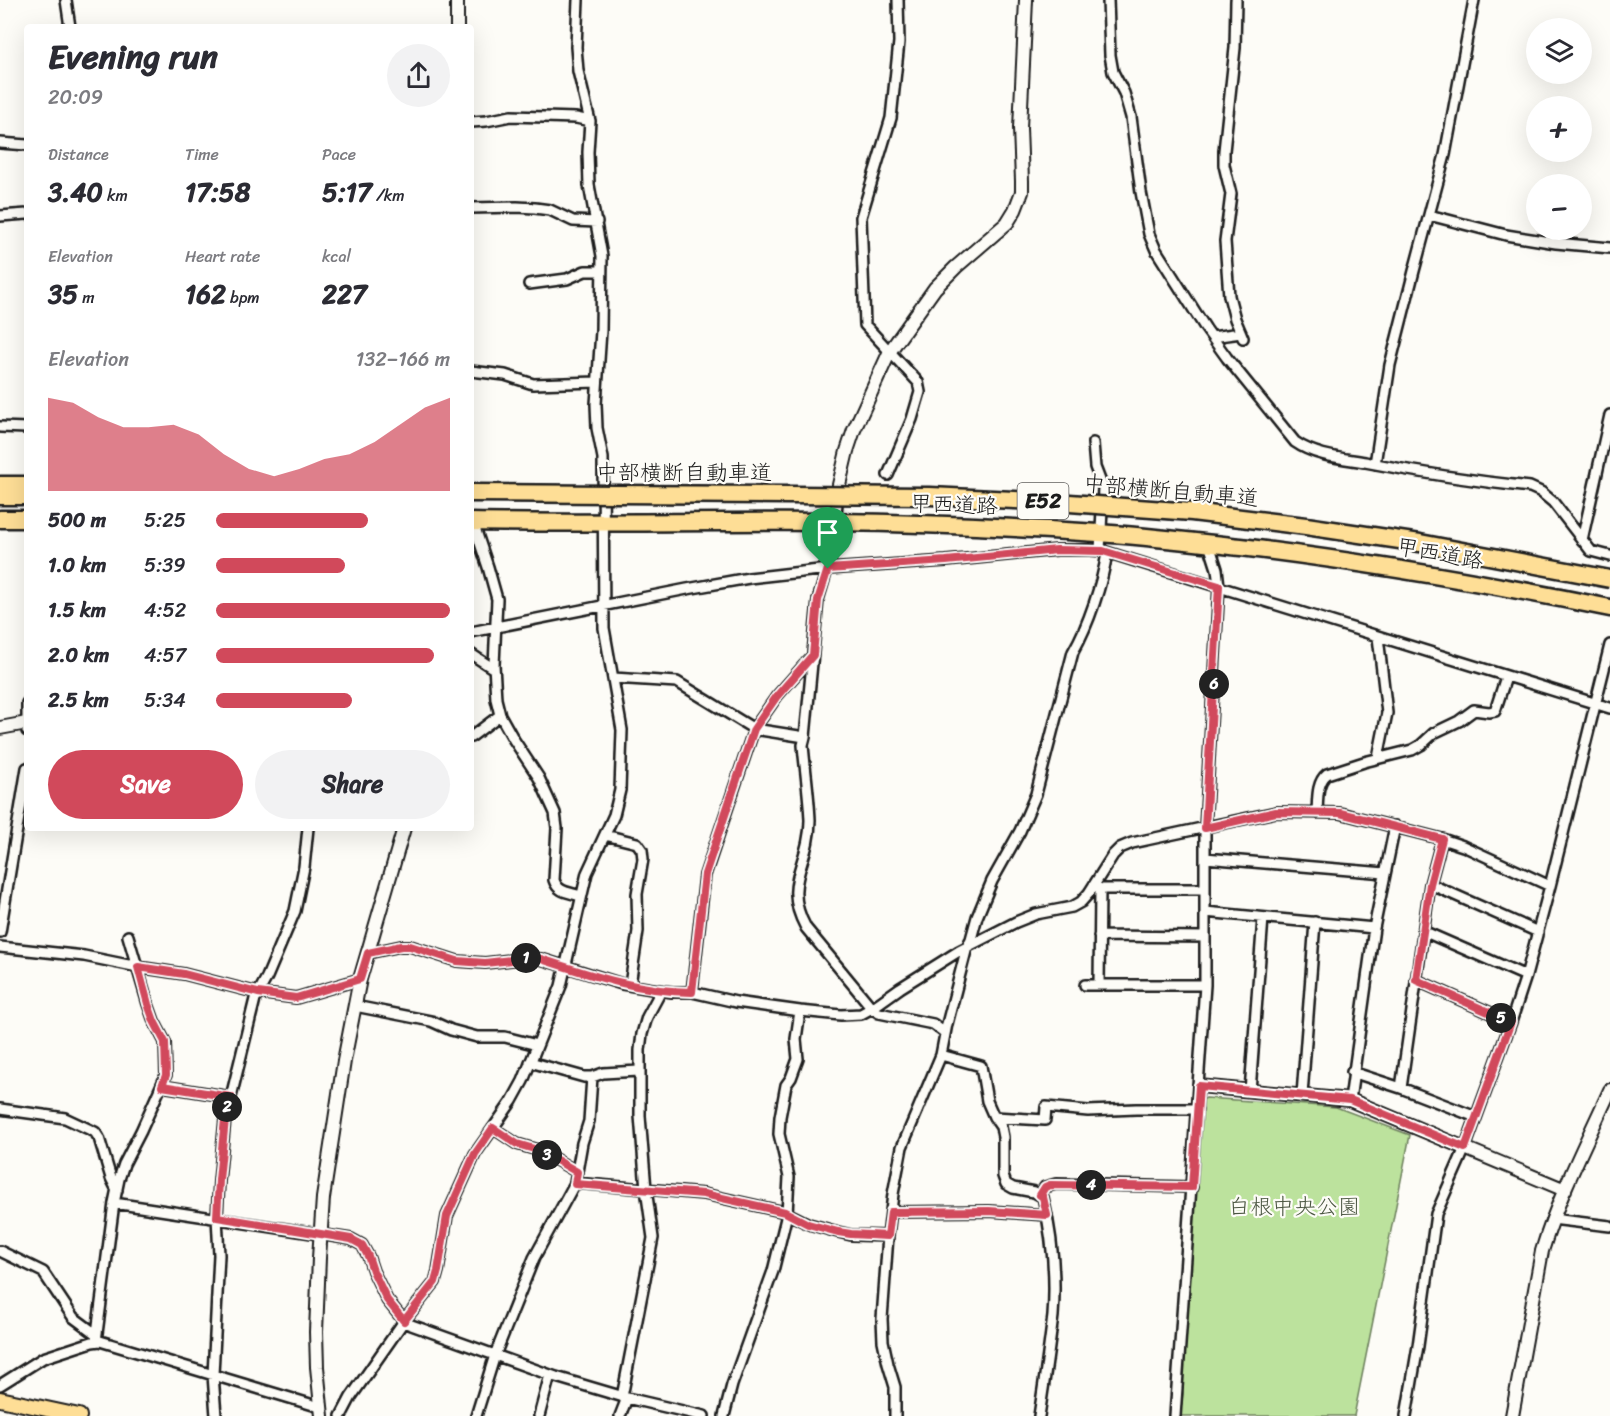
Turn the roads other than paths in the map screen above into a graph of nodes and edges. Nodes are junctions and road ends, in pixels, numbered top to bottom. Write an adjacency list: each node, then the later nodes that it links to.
1 (66, 0): 9 (street)
2 (457, 0): 10 (street)
3 (578, 0): 11 (street)
4 (898, 0): 24 (street)
5 (1026, 0): 24 (street)
6 (1108, 0): 23 (street)
7 (1236, 0): 23 (street)
8 (1474, 0): 17 (street)
9 (70, 24)
10 (457, 24)
11 (590, 121): 12 (street); 19 (street)
12 (474, 122)
13 (0, 142): 14 (street)
14 (24, 145)
15 (474, 208): 19 (street)
16 (24, 214): 18 (street)
17 (1429, 215): 20 (street); 31 (street)
18 (0, 216)
19 (597, 222): 21 (street)
20 (1610, 248)
21 (602, 271): 22 (street); 26 (street)
22 (529, 284)
23 (1212, 337): 31 (street)
24 (890, 351): 32 (street); 37 (street)
25 (474, 371): 26 (street)
26 (597, 382): 36 (street)
27 (1610, 415): 52 (street)
28 (0, 427): 29 (street)
29 (24, 428)
30 (1093, 443): 44 (street)
31 (1375, 464): 52 (street)
32 (888, 475)
33 (0, 485): 34 (highway)
34 (24, 485)
35 (474, 485): 36 (highway, 甲西道路)
36 (603, 486): 37 (highway, 甲西道路); 49 (street)
37 (838, 489): 44 (highway, 甲西道路); 48 (street)
38 (0, 490): 39 (highway)
39 (24, 490)
40 (474, 493): 58 (highway, 中部横断自動車道 / E52, bridge)
41 (0, 496): 42 (highway)
42 (24, 496)
43 (474, 500): 60 (highway, 中部横断自動車道 / E52)
44 (1103, 500): 51 (street); 57 (highway, 甲西道路)
45 (0, 519): 46 (highway)
46 (24, 519)
47 (474, 522): 49 (highway, 甲西道路)
48 (835, 522): 49 (highway, 甲西道路); 51 (highway, 甲西道路); 56 (street)
49 (603, 524): 61 (street)
50 (474, 528): 63 (street)
51 (1100, 533): 53 (highway, 甲西道路); 54 (street)
52 (1582, 540): 55 (street)
53 (1209, 544): 59 (street); 62 (highway, 甲西道路)
54 (1103, 552): 56 (street); 59 (street); 108 (street)
55 (1610, 556)
56 (828, 569): 61 (street); 67 (street)
57 (1610, 573)
58 (1610, 579)
59 (1219, 586): 65 (street); 84 (street)
60 (1610, 586)
61 (604, 606): 63 (street); 71 (street)
62 (1610, 608)
63 (495, 627): 64 (street); 69 (street)
64 (474, 631)
65 (1378, 637): 70 (street); 80 (street)
66 (1610, 645): 72 (street)
67 (813, 655): 77 (street); 79 (street)
68 (474, 656): 69 (street)
69 (494, 669): 74 (street)
70 (1506, 677): 72 (street); 80 (street)
71 (613, 678): 77 (street); 87 (street)
72 (1596, 704): 73 (street); 93 (street)
73 (1610, 708)
74 (500, 715): 78 (street); 96 (street)
75 (24, 723): 76 (street)
76 (1, 727)
77 (754, 729): 79 (street); 120 (street)
78 (474, 735)
79 (805, 737): 123 (street)
80 (1378, 758): 82 (street)
81 (24, 784): 95 (street)
82 (1317, 813): 83 (street); 84 (street)
83 (1395, 826): 88 (street); 90 (street)
84 (1205, 828): 89 (street); 92 (street)
85 (308, 831): 121 (street)
86 (403, 831): 109 (street)
87 (604, 835): 96 (street); 115 (street)
88 (1442, 839): 91 (street); 93 (street)
89 (1205, 858): 90 (street); 94 (street)
90 (1385, 873): 100 (street)
91 (1430, 884): 101 (street); 103 (street)
92 (1097, 886): 94 (street); 105 (street); 108 (street)
93 (1550, 886): 103 (street)
94 (1205, 889): 97 (street)
95 (3, 893): 102 (street)
96 (581, 896): 111 (street)
97 (1205, 912): 98 (street); 106 (street)
98 (1263, 918): 99 (street); 137 (street)
99 (1316, 922): 100 (street); 138 (street)
100 (1374, 928): 131 (street)
101 (1423, 931): 112 (street); 114 (street)
102 (0, 932)
103 (1538, 932): 112 (street)
104 (128, 936): 110 (street)
105 (1099, 936): 106 (street); 117 (street)
106 (1205, 937): 118 (street)
107 (0, 947): 110 (street)
108 (967, 947): 123 (street); 126 (street)
109 (368, 953): 111 (street); 113 (street)
110 (138, 967): 121 (street); 133 (street)
111 (566, 967): 115 (street); 127 (street)
112 (1526, 976): 125 (street)
113 (360, 979): 121 (street); 122 (street)
114 (1416, 980): 125 (street); 135 (street)
115 (630, 985): 119 (street)
116 (1085, 985): 117 (street)
117 (1099, 985): 118 (street)
118 (1205, 985): 134 (street)
119 (661, 991): 120 (street); 130 (street)
120 (692, 992): 124 (street)
121 (258, 993): 139 (street)
122 (355, 1006): 127 (street); 161 (street)
123 (872, 1008): 124 (street); 126 (street)
124 (800, 1011): 156 (street)
125 (1511, 1022): 144 (street)
126 (945, 1033): 128 (street)
127 (537, 1045): 129 (street)
128 (940, 1055): 143 (street); 155 (street)
129 (530, 1062): 132 (street); 145 (street)
130 (639, 1071): 132 (street); 150 (street)
131 (1352, 1072): 135 (street); 140 (street)
132 (592, 1077): 147 (street)
133 (162, 1086): 139 (street); 151 (street)
134 (1199, 1086): 137 (street); 142 (street)
135 (1401, 1088): 144 (street)
136 (1610, 1090): 152 (street)
137 (1250, 1091): 138 (street)
138 (1302, 1095): 140 (street)
139 (231, 1097): 158 (street)
140 (1350, 1100): 146 (street)
141 (0, 1109): 151 (street)
142 (1197, 1109): 143 (street); 149 (street)
143 (994, 1117): 153 (street)
144 (1476, 1117): 146 (street)
145 (493, 1128): 147 (street); 164 (street)
146 (1465, 1148): 152 (street); 184 (street)
147 (577, 1172): 148 (street)
148 (575, 1184): 150 (street); 166 (street)
149 (1192, 1187): 153 (street); 183 (street)
150 (646, 1189): 156 (street); 170 (street)
151 (117, 1190): 154 (street)
152 (1565, 1190): 159 (street)
153 (1040, 1195): 157 (street)
154 (114, 1203): 158 (street); 165 (street)
155 (891, 1212): 157 (street); 162 (street)
156 (787, 1214): 162 (street); 180 (street)
157 (1047, 1215): 182 (street)
158 (217, 1217): 161 (street); 167 (street)
159 (1552, 1219): 160 (street); 185 (street)
160 (1610, 1226)
161 (321, 1233): 164 (street); 172 (street)
162 (888, 1236): 181 (street)
163 (0, 1251): 165 (street)
164 (404, 1322): 166 (street); 175 (street)
165 (96, 1338): 167 (street); 169 (street)
166 (495, 1355): 168 (street); 176 (street)
167 (213, 1374): 172 (street); 174 (street)
168 (550, 1375): 170 (street); 177 (street)
169 (0, 1385)
170 (625, 1397): 178 (street); 179 (street)
171 (0, 1399): 173 (main road)
172 (321, 1411)
173 (79, 1416)
174 (216, 1416)
175 (341, 1416)
176 (476, 1416)
177 (538, 1416)
178 (620, 1416)
179 (700, 1416)
180 (724, 1416)
181 (895, 1416)
182 (1039, 1416)
183 (1175, 1416)
184 (1406, 1416)
185 (1512, 1416)

